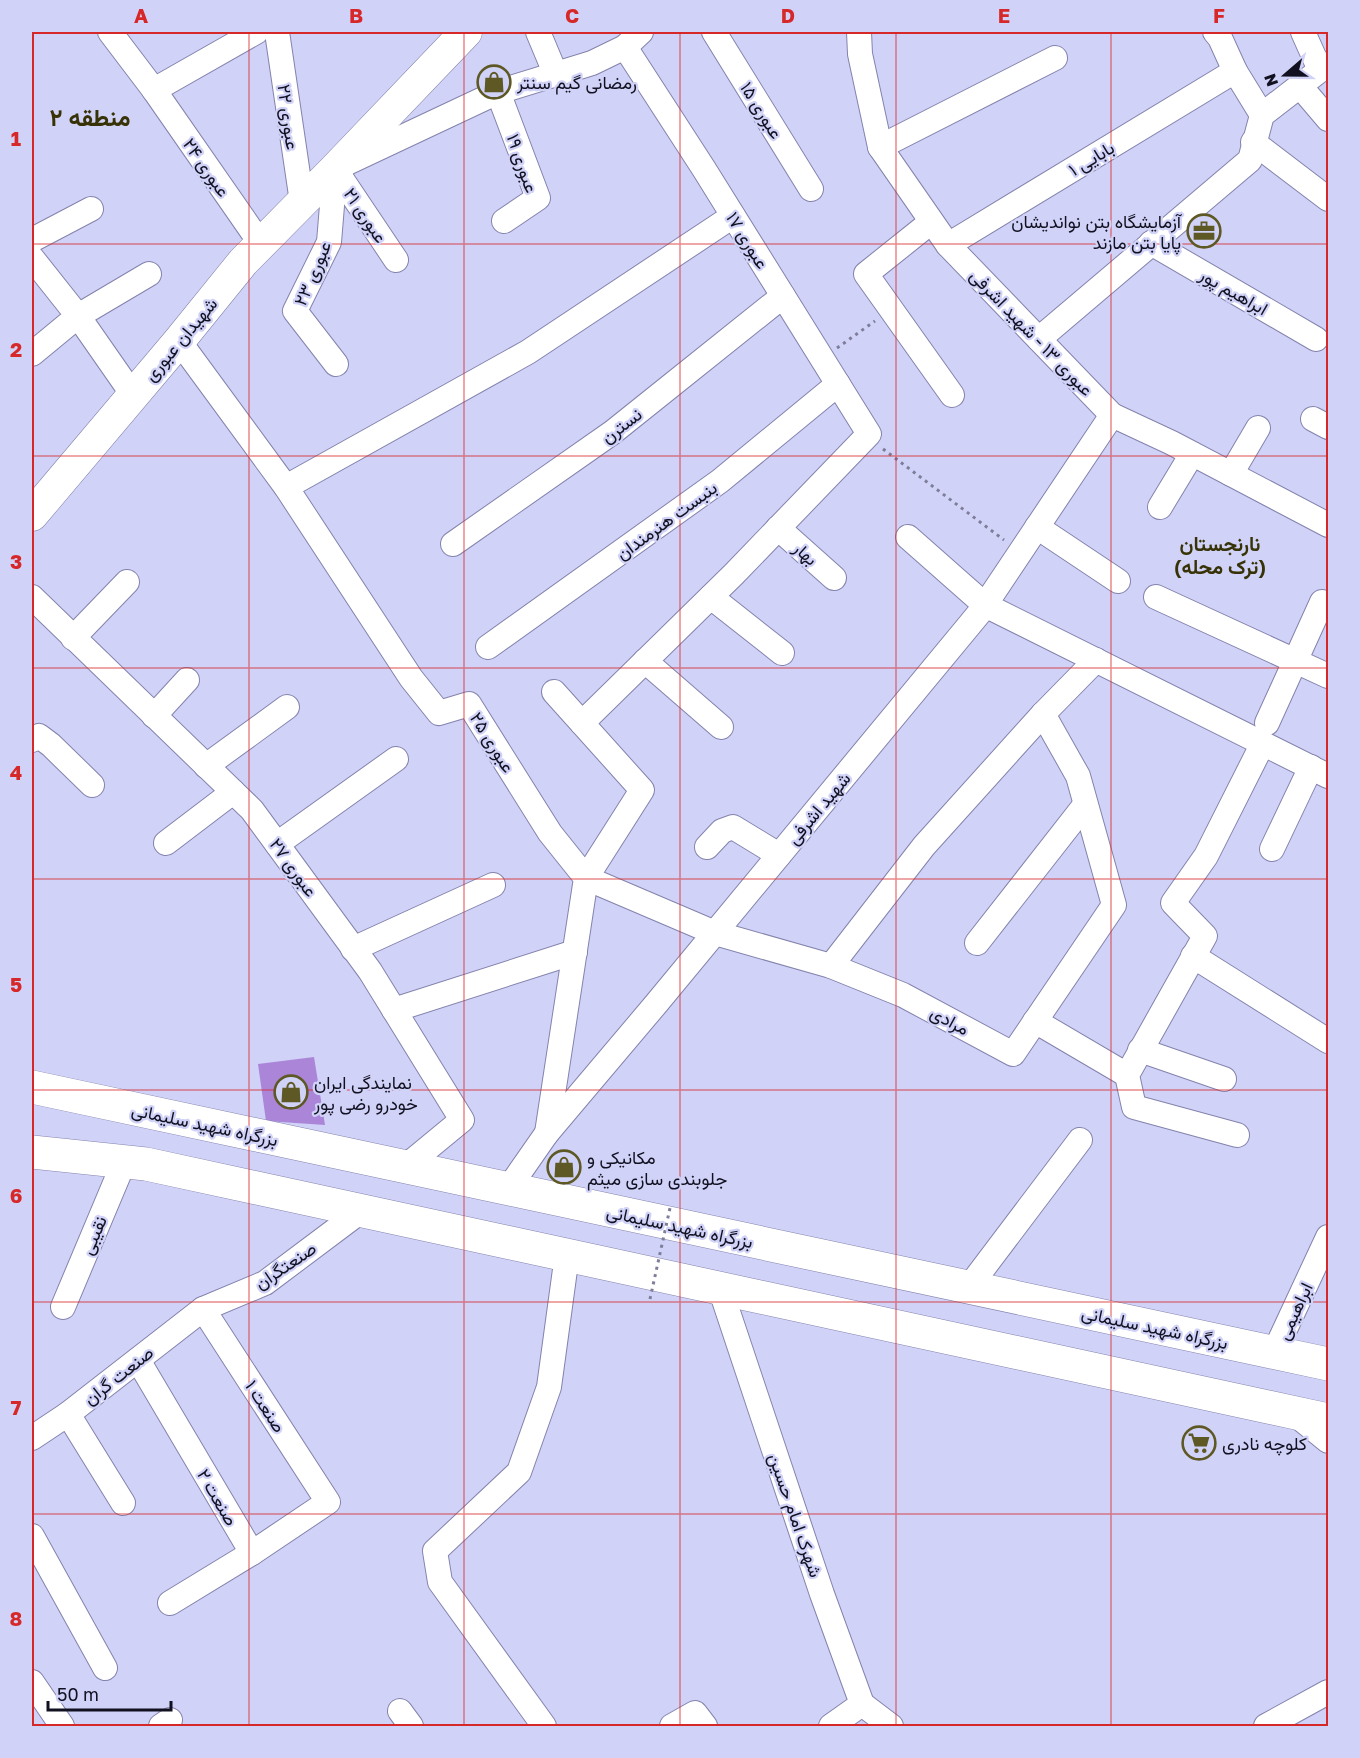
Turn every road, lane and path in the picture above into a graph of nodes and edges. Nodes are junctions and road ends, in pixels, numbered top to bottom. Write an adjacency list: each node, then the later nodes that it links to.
1 (110, 32): 16 (street, عبوری ۲۴)
2 (256, 32): 16 (street)
3 (277, 32): 27 (street, عبوری ۲۲)
4 (466, 32): 18 (main road, شهیدان عبوری)
5 (538, 32): 14 (street)
6 (714, 32): 25 (street, عبوری ۱۵)
7 (859, 32): 23 (street, عبوری ۱۳ - شهید اشرفی)
8 (1215, 32): 13 (street)
9 (1303, 32): 12 (street)
10 (633, 39): 14 (street, شهیدان عبوری); 29 (street, عبوری ۱۷)
11 (1055, 58): 23 (street)
12 (1324, 67): 15 (street)
13 (1235, 72): 19 (street); 35 (street, بابایی ۱)
14 (556, 75): 17 (street, شهیدان عبوری)
15 (1300, 86): 19 (street); 20 (street)
16 (154, 90): 33 (street, عبوری ۲۴)
17 (498, 92): 21 (street, شهیدان عبوری); 30 (street, عبوری ۱۹)
18 (404, 95): 21 (street); 24 (main road, شهیدان عبوری)
19 (1262, 116): 22 (street)
20 (1329, 119)
21 (430, 124): 24 (street, شهیدان عبوری)
22 (1253, 142): 26 (street); 34 (street)
23 (880, 147): 31 (street, عبوری ۱۳ - شهید اشرفی)
24 (335, 169): 27 (main road, شهیدان عبوری); 37 (street, عبوری ۲۱); 47 (street, عبوری ۲۳)
25 (811, 189)
26 (1329, 199)
27 (302, 202): 33 (main road, شهیدان عبوری)
28 (91, 208): 32 (street)
29 (733, 216): 39 (street, عبوری ۱۷); 56 (street)
30 (504, 221)
31 (932, 222): 35 (street, عبوری ۱۳ - شهید اشرفی); 40 (street)
32 (32, 240)
33 (261, 243): 44 (main road, شهیدان عبوری)
34 (1151, 243): 42 (street); 43 (street, ابراهیم پور)
35 (948, 245): 42 (street, عبوری ۱۳ - شهید اشرفی)
36 (32, 258): 41 (street)
37 (396, 260)
38 (149, 274): 41 (street)
39 (783, 296): 46 (street, عبوری ۱۷); 63 (street, نسترن)
40 (891, 309): 46 (path); 50 (street)
41 (78, 316): 45 (street); 49 (street)
42 (1039, 339): 51 (street, عبوری ۱۳ - شهید اشرفی)
43 (1316, 339)
44 (179, 341): 49 (main road, شهیدان عبوری); 56 (street, عبوری ۲۵)
45 (32, 354)
46 (822, 359): 48 (street, عبوری ۱۷)
47 (336, 364)
48 (838, 384): 53 (street, عبوری ۱۷); 74 (street, بنبست هنرمندان)
49 (133, 395): 58 (main road, شهیدان عبوری)
50 (952, 395)
51 (1112, 414): 54 (street, عبوری ۱۳ - شهید اشرفی); 60 (street, شهید اشرفی)
52 (1258, 428): 55 (street)
53 (869, 434): 61 (street); 64 (path)
54 (1192, 454): 55 (street, عبوری ۱۳ - شهید اشرفی); 57 (street)
55 (1231, 474): 59 (street, عبوری ۱۳ - شهید اشرفی)
56 (286, 487): 100 (street, عبوری ۲۵)
57 (1160, 507)
58 (32, 515)
59 (1329, 525)
60 (1037, 527): 64 (street, شهید اشرفی); 66 (street)
61 (778, 528): 65 (street, بهار); 69 (street)
62 (908, 537): 72 (street)
63 (453, 544)
64 (1020, 552): 72 (street, شهید اشرفی)
65 (834, 578)
66 (1118, 581)
67 (127, 582): 73 (street)
68 (32, 597): 73 (street, عبوری ۲۷)
69 (711, 597): 75 (street); 77 (street)
70 (1156, 597): 78 (street)
71 (1322, 602): 78 (street)
72 (985, 605): 76 (street); 99 (street, شهید اشرفی)
73 (74, 638): 84 (street, عبوری ۲۷)
74 (489, 647)
75 (782, 652)
76 (1096, 660): 83 (street); 87 (street)
77 (645, 661): 85 (street); 86 (street)
78 (1294, 661): 79 (street); 87 (street)
79 (1329, 676)
80 (187, 680): 84 (street)
81 (554, 692): 85 (street)
82 (287, 707): 90 (street)
83 (1043, 714): 94 (street); 107 (street)
84 (154, 716): 90 (street, عبوری ۲۷)
85 (582, 723): 100 (street)
86 (721, 728)
87 (1265, 733): 91 (street); 106 (street)
88 (32, 740): 92 (street)
89 (396, 759): 96 (street)
90 (206, 766): 93 (street, عبوری ۲۷)
91 (1320, 771): 98 (street)
92 (92, 785)
93 (232, 792): 95 (street); 96 (street, عبوری ۲۷)
94 (1086, 805): 103 (street); 109 (street, مرادی)
95 (166, 843)
96 (277, 844): 104 (street, عبوری ۲۷)
97 (707, 847): 99 (street)
98 (1272, 849)
99 (779, 855): 102 (street, شهید اشرفی)
100 (586, 878): 102 (street, مرادی); 105 (street)
101 (493, 885): 104 (street)
102 (715, 933): 107 (street, مرادی); 115 (street, شهید اشرفی)
103 (977, 943)
104 (353, 949): 108 (street, عبوری ۲۷)
105 (575, 952): 108 (street); 115 (street)
106 (1193, 956): 110 (street); 111 (street)
107 (831, 966): 109 (street, مرادی)
108 (394, 1010): 120 (street, عبوری ۲۷)
109 (1035, 1021): 112 (street)
110 (1329, 1041)
111 (1140, 1050): 112 (street); 113 (street)
112 (1127, 1075): 116 (street)
113 (1224, 1079)
114 (32, 1087): 120 (highway, بزرگراه شهید سلیمانی)
115 (547, 1133): 121 (street, شهید اشرفی)
116 (1237, 1135)
117 (1080, 1140): 126 (street)
118 (32, 1152): 119 (highway)
119 (135, 1163): 123 (highway); 129 (street, نقیبی)
120 (405, 1167): 121 (highway, بزرگراه شهید سلیمانی)
121 (508, 1189): 126 (highway, بزرگراه شهید سلیمانی)
122 (670, 1208): 128 (path, bridge)
123 (361, 1211): 125 (highway); 130 (street, صنعتگران)
124 (1329, 1237): 131 (street, ابراهیمی)
125 (567, 1255): 127 (highway); 148 (street)
126 (969, 1287): 131 (highway, بزرگراه شهید سلیمانی)
127 (720, 1288): 134 (highway); 146 (street, شهرک امام حسین)
128 (650, 1299)
129 (63, 1308)
130 (203, 1309): 132 (street, صنعت گران); 141 (street, صنعت ۱)
131 (1274, 1353): 133 (highway, بزرگراه شهید سلیمانی)
132 (138, 1360): 135 (street, صنعت گران); 141 (street, صنعت ۲)
133 (1329, 1364)
134 (1289, 1411): 136 (highway); 138 (street)
135 (68, 1414): 137 (street, صنعت گران); 139 (street)
136 (1329, 1420)
137 (32, 1438)
138 (1329, 1441)
139 (123, 1503)
140 (32, 1536): 143 (street)
141 (252, 1553): 142 (street)
142 (170, 1603)
143 (105, 1668)
144 (32, 1682): 147 (street)
145 (1329, 1692): 153 (street)
146 (862, 1704): 151 (street); 152 (street)
147 (62, 1726)
148 (544, 1726)
149 (672, 1726): 150 (street)
150 (705, 1726)
151 (831, 1726)
152 (891, 1726)
153 (1266, 1726)

